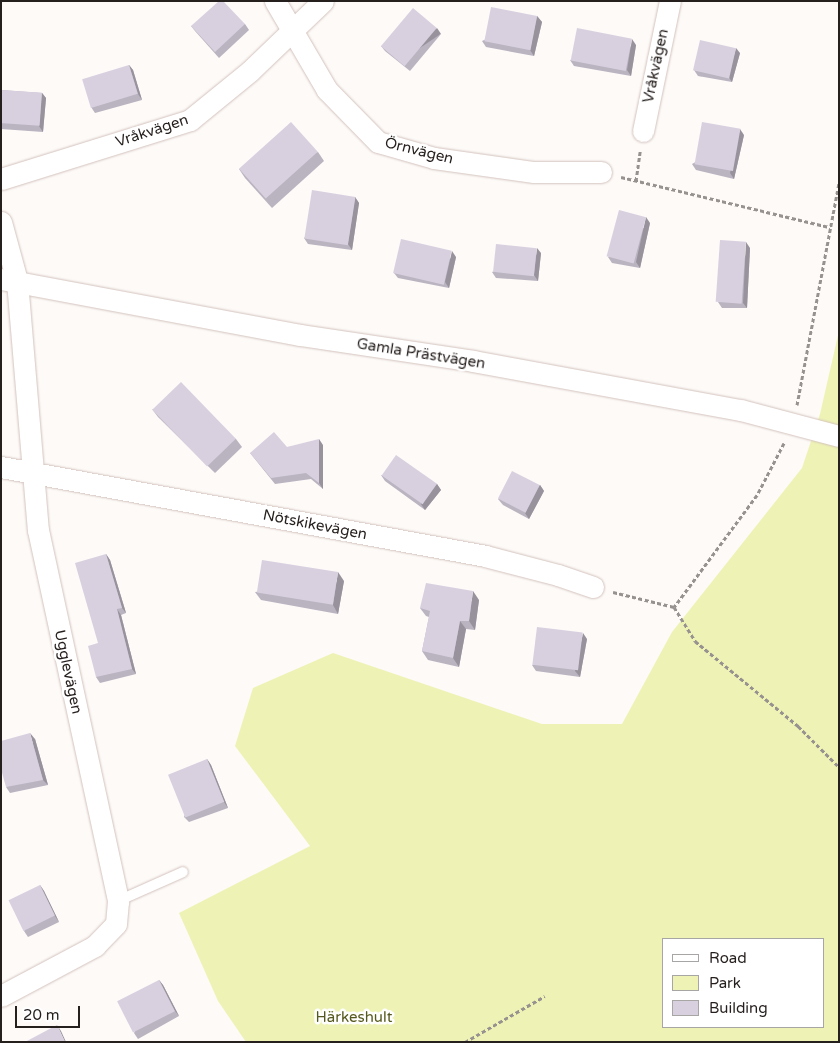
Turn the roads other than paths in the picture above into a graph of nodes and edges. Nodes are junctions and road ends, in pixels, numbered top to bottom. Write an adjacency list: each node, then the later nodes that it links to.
1 (275, 1): 4 (street, Örnvägen)
2 (323, 1): 4 (street, Vråkvägen)
3 (670, 1): 5 (street, Vråkvägen)
4 (294, 29): 6 (street, Örnvägen); 7 (street, Vråkvägen)
5 (643, 131)
6 (601, 172)
7 (1, 179)
8 (1, 222): 9 (street, Ugglevägen)
9 (9, 280): 10 (street, Gamla Prästvägen); 12 (street, Ugglevägen)
10 (839, 436)
11 (1, 467): 12 (street, Nötskikevägen)
12 (33, 474): 13 (street, Nötskikevägen); 15 (street, Ugglevägen)
13 (593, 588)
14 (183, 872): 15 (lane)
15 (118, 901): 16 (street, Ugglevägen)
16 (1, 996)

